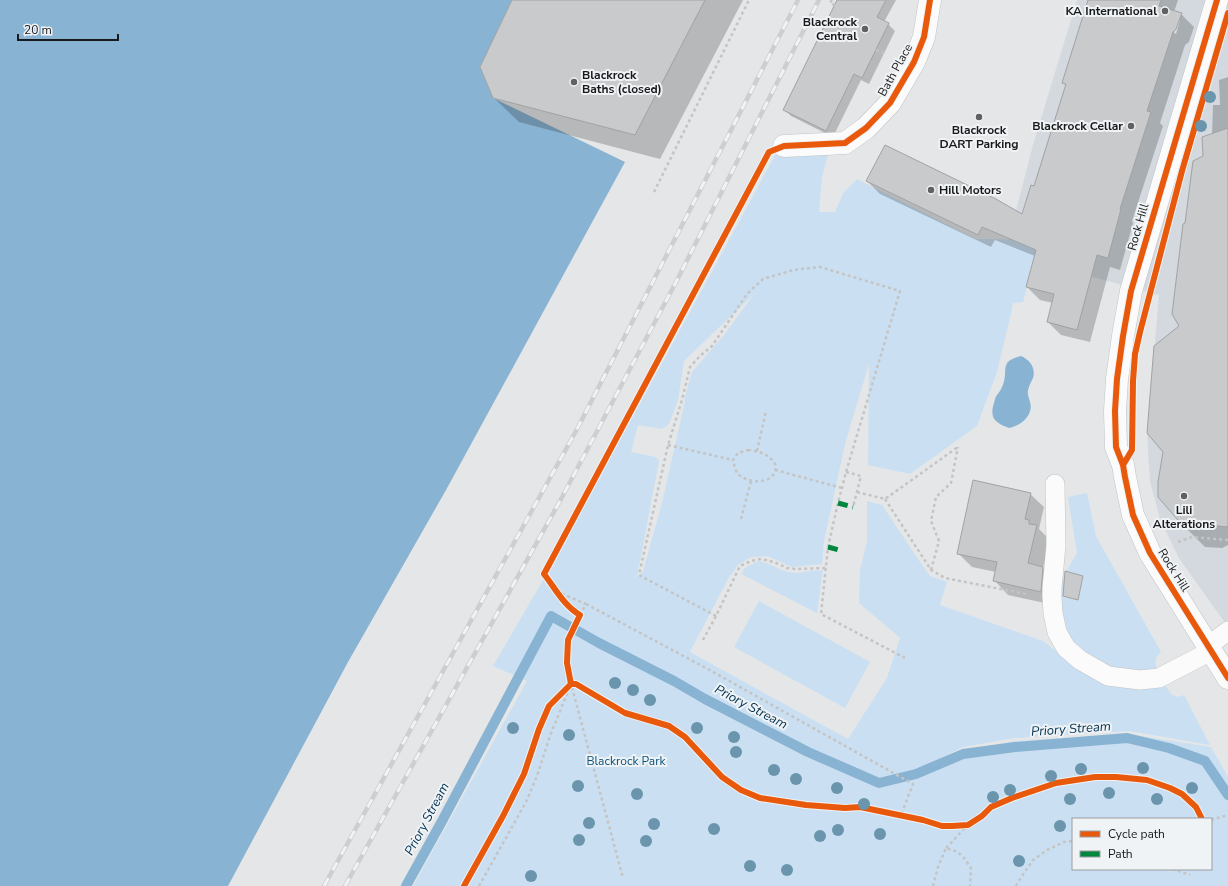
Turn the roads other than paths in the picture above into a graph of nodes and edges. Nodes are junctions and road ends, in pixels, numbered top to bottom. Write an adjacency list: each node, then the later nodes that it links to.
1 (930, 0): 3 (street, Bath Place)
2 (1217, 0): 6 (street, Rock Hill)
3 (784, 146)
4 (1055, 484): 6 (lane)
5 (1228, 631): 6 (lane)
6 (1210, 649): 7 (street, Rock Hill)
7 (1228, 678)

